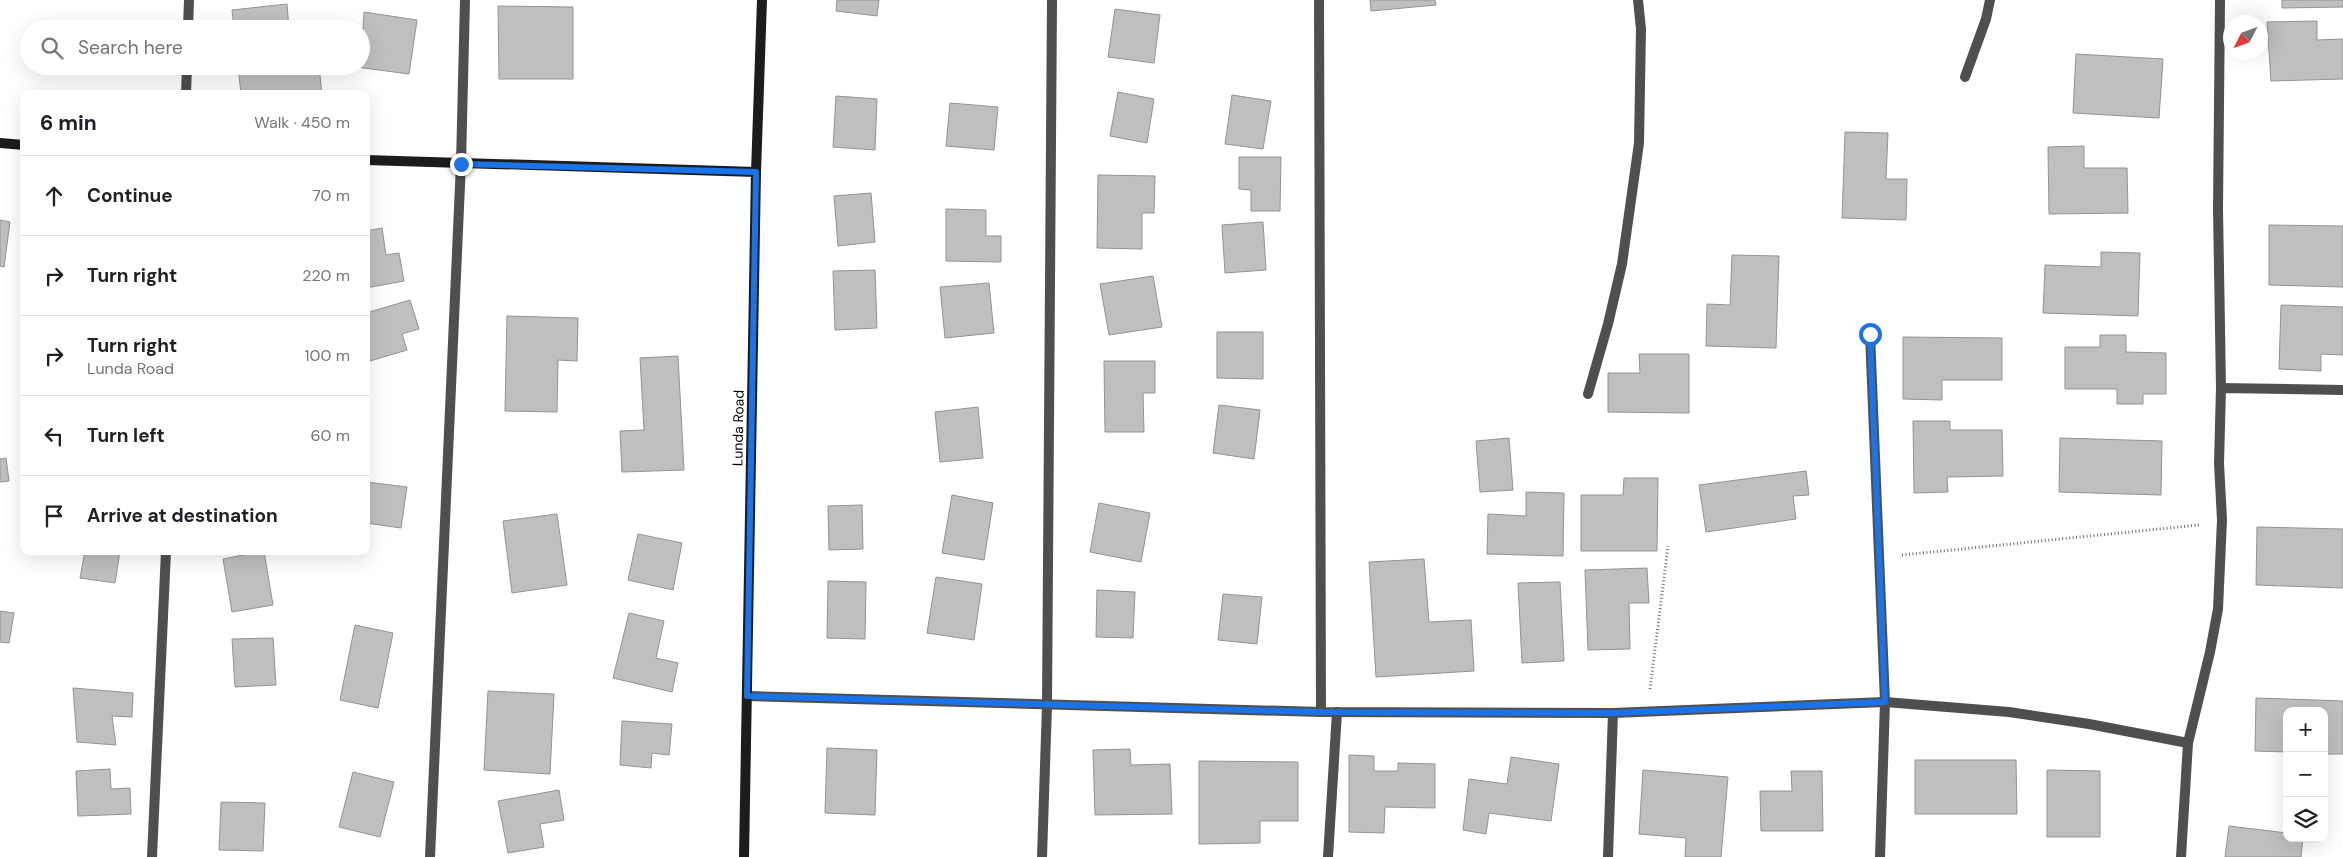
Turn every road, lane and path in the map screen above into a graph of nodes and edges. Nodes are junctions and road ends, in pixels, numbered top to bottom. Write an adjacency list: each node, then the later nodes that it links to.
1 (189, 0): 9 (street)
2 (465, 0): 16 (street)
3 (762, 0): 17 (street, Lunda Road)
4 (1052, 0): 28 (street)
5 (1319, 0): 30 (street)
6 (1638, 0): 21 (street)
7 (1990, 0): 11 (street)
8 (2220, 0): 19 (street)
9 (188, 20)
10 (187, 75): 12 (street)
11 (1965, 76)
12 (186, 90)
13 (0, 144): 14 (street)
14 (20, 145)
15 (370, 160): 16 (street)
16 (461, 164): 17 (street); 35 (street)
17 (756, 172): 26 (street, Lunda Road)
18 (1870, 334): 25 (street)
19 (2221, 388): 20 (street); 22 (street)
20 (2343, 390)
21 (1588, 394)
22 (2222, 520): 25 (path); 33 (street)
23 (1668, 546): 29 (path)
24 (166, 555): 34 (street)
25 (1879, 557): 27 (street)
26 (747, 696): 28 (street); 36 (street, Lunda Road)
27 (1885, 702): 29 (street); 33 (street); 40 (street)
28 (1047, 705): 30 (street); 37 (street)
29 (1648, 710): 32 (street)
30 (1320, 712): 31 (street)
31 (1337, 712): 32 (street); 38 (street)
32 (1613, 713): 39 (street)
33 (2188, 743): 41 (street)
34 (152, 857)
35 (430, 857)
36 (744, 857)
37 (1042, 857)
38 (1328, 857)
39 (1608, 857)
40 (1880, 857)
41 (2181, 857)

